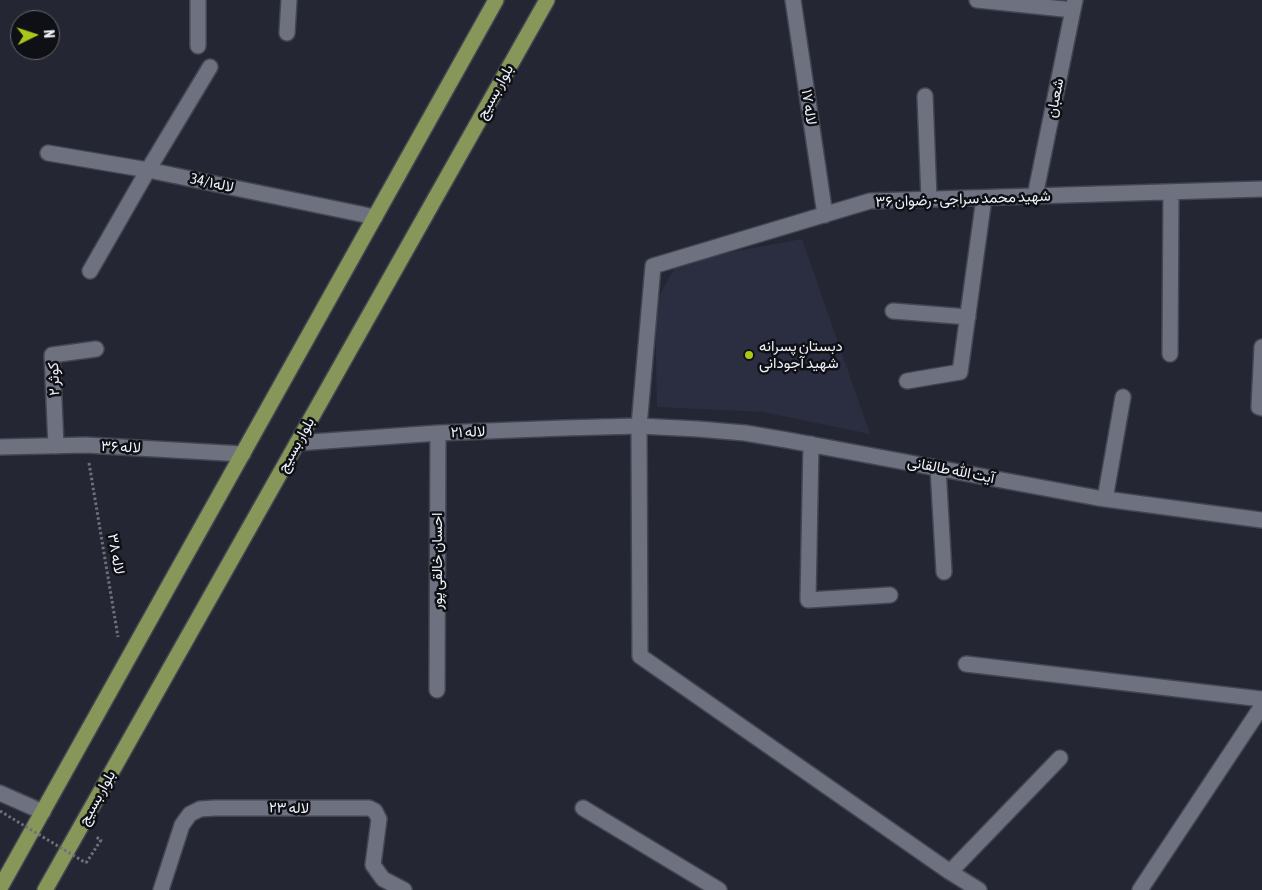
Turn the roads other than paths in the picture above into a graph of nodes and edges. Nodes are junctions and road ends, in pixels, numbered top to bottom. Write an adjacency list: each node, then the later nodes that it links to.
1 (198, 0): 9 (street)
2 (289, 0): 8 (street)
3 (496, 0): 20 (main road)
4 (547, 0): 32 (main road, بلوار بسیج)
5 (793, 0): 19 (street, لاله ۱۷)
6 (977, 0): 7 (street)
7 (1074, 5): 16 (street, شعبان)
8 (288, 33)
9 (198, 46)
10 (210, 67): 13 (street)
11 (925, 96): 18 (street)
12 (48, 153): 13 (street, لاله34/۱)
13 (148, 170): 20 (street, لاله34/۱); 21 (street)
14 (1262, 189): 15 (street, شهید محمد سراجی - رضوان ۳۶)
15 (1171, 192): 16 (street, شهید محمد سراجی - رضوان ۳۶); 26 (street)
16 (1035, 196): 17 (street, شهید محمد سراجی - رضوان ۳۶)
17 (984, 198): 18 (street, شهید محمد سراجی - رضوان ۳۶); 23 (street)
18 (929, 199): 19 (street, شهید محمد سراجی - رضوان ۳۶)
19 (825, 215): 30 (street, شهید محمد سراجی - رضوان ۳۶)
20 (375, 217): 36 (main road)
21 (90, 271)
22 (893, 311): 23 (street)
23 (968, 316): 27 (street)
24 (1262, 347): 29 (street)
25 (96, 349): 34 (street, کوثر ۲)
26 (1170, 354)
27 (906, 381)
28 (1123, 396): 38 (street)
29 (1262, 408)
30 (639, 426): 31 (street, لاله ۲۱); 33 (street, آیت الله طالقانی); 50 (street)
31 (438, 433): 32 (street, لاله ۲۱); 43 (street, احسان خالقی پور)
32 (297, 443): 52 (main road, بلوار بسیج)
33 (811, 444): 37 (street, آیت الله طالقانی); 41 (street)
34 (56, 446): 35 (street, لاله ۳۶); 36 (street, لاله ۳۶)
35 (0, 447)
36 (243, 454): 49 (main road)
37 (938, 468): 38 (street, آیت الله طالقانی); 40 (street)
38 (1105, 499): 39 (street, آیت الله طالقانی)
39 (1262, 520)
40 (944, 572)
41 (890, 594)
42 (966, 664): 44 (street)
43 (437, 690)
44 (1262, 699)
45 (1262, 706): 57 (street)
46 (1060, 758): 50 (street)
47 (0, 793): 49 (street)
48 (583, 808): 55 (street)
49 (43, 812): 51 (main road)
50 (950, 872): 56 (street)
51 (0, 888)
52 (45, 890)
53 (162, 890): 54 (street, لاله ۲۳)
54 (404, 890)
55 (719, 890)
56 (979, 890)
57 (1140, 890)

